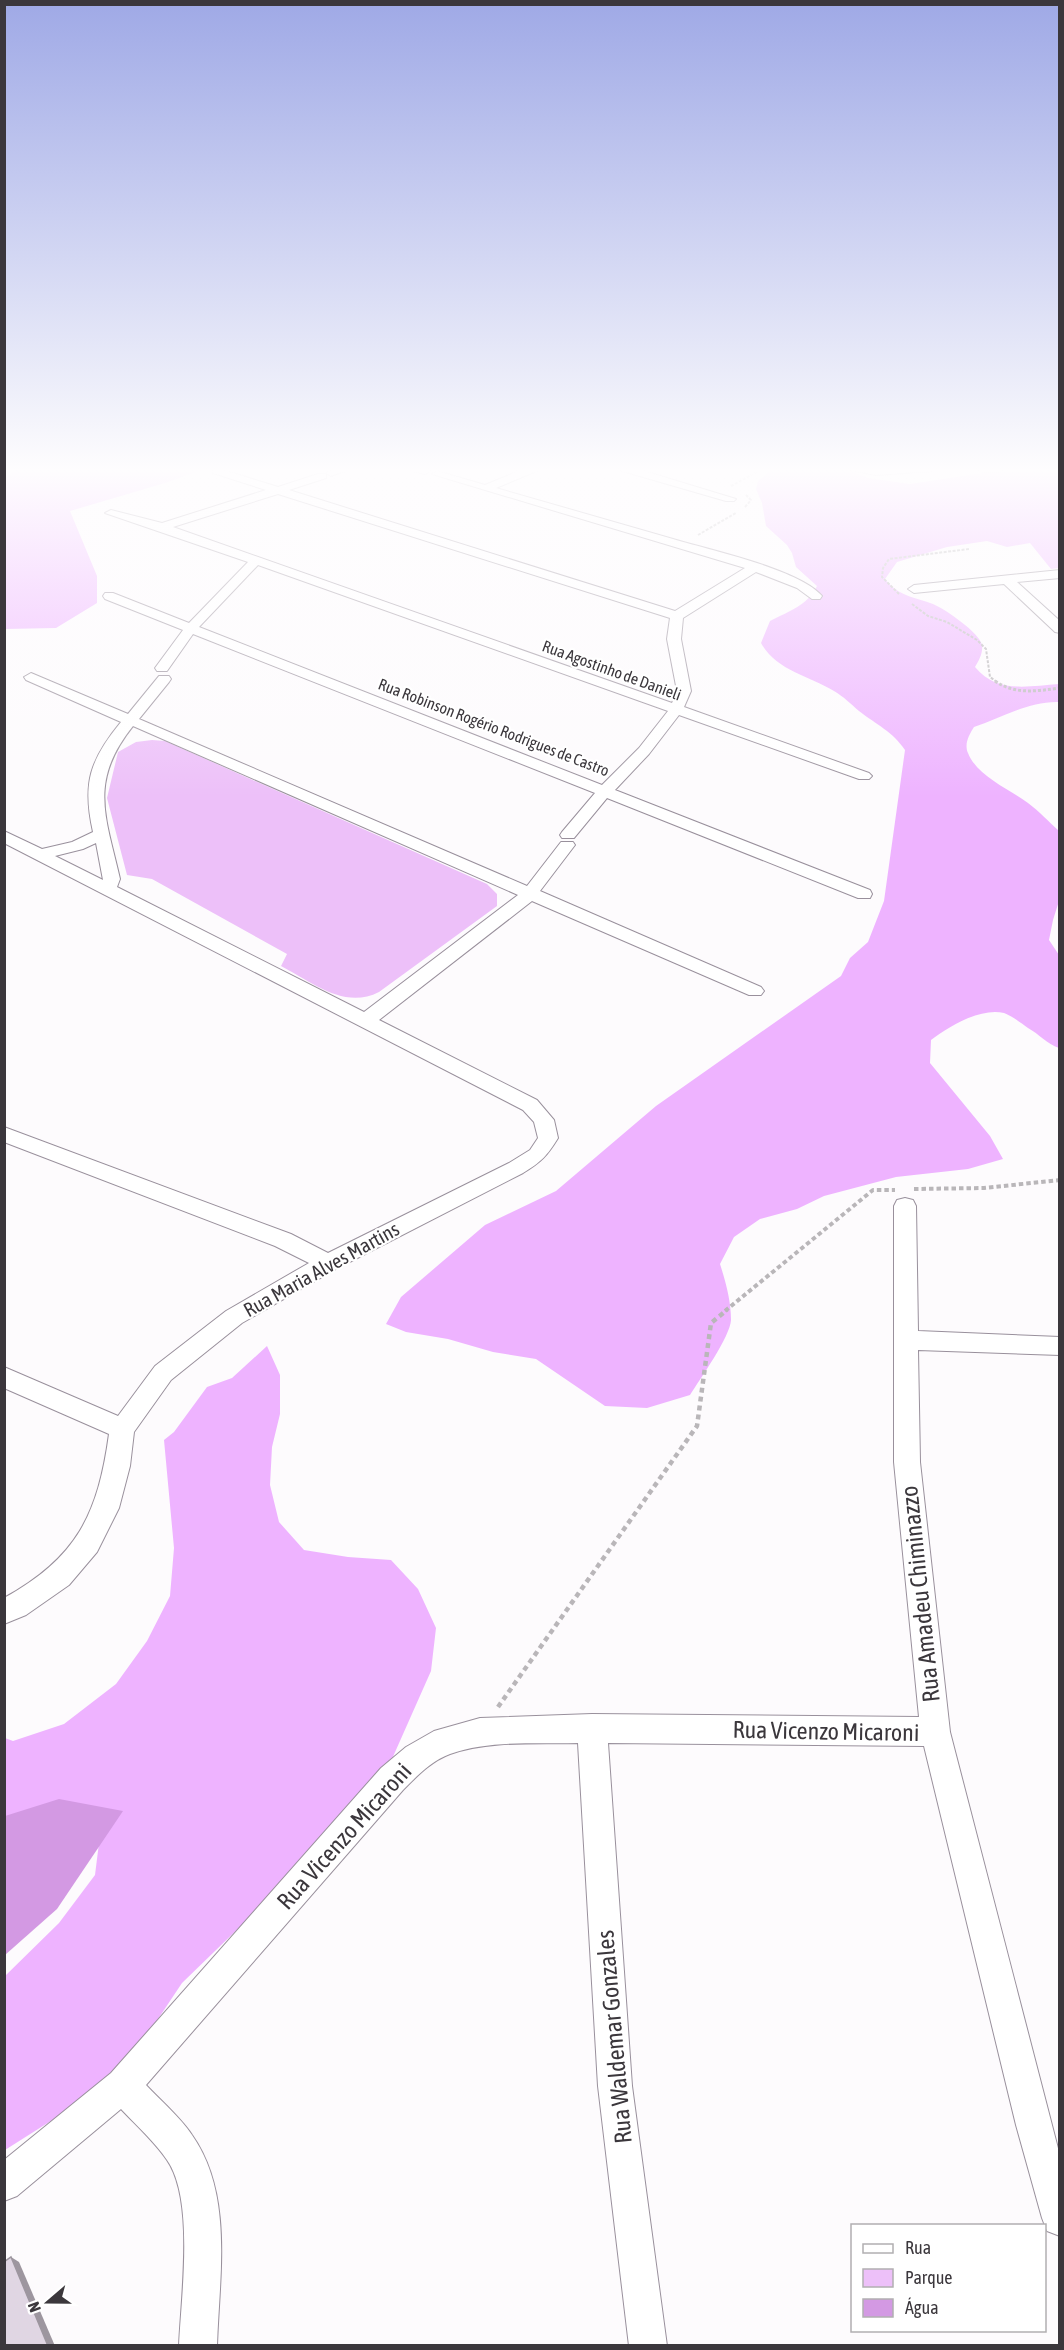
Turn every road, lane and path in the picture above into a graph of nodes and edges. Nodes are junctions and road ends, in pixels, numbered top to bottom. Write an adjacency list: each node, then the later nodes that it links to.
1 (239, 578): 15 (street)
2 (305, 578): 19 (street, Rua Agostinho de Danieli)
3 (554, 578): 14 (street)
4 (738, 578): 14 (street)
5 (782, 578): 11 (street)
6 (883, 578): 12 (path)
7 (1020, 578): 8 (street)
8 (1006, 579): 9 (street); 16 (street)
9 (914, 589)
10 (109, 596): 15 (street, Rua Robinson Rogério Rodrigues de Castro)
11 (816, 596)
12 (903, 597)
13 (910, 602): 18 (path)
14 (677, 616): 19 (street)
15 (191, 628): 20 (street); 22 (street, Rua Robinson Rogério Rodrigues de Castro)
16 (1059, 629)
17 (31, 677): 20 (street)
18 (1059, 688)
19 (676, 710): 21 (street, Rua Agostinho de Danieli); 22 (street)
20 (131, 721): 23 (street); 27 (street)
21 (864, 776)
22 (606, 790): 27 (street); 28 (street, Rua Robinson Rogério Rodrigues de Castro)
23 (103, 833): 25 (street); 26 (street)
24 (4, 836): 25 (street, Rua Maria Alves Martins)
25 (41, 854): 26 (street, Rua Maria Alves Martins)
26 (107, 890): 30 (street, Rua Maria Alves Martins)
27 (529, 894): 29 (street); 30 (street)
28 (864, 894)
29 (755, 991)
30 (366, 1020): 34 (street, Rua Maria Alves Martins)
31 (4, 1134): 34 (street)
32 (1059, 1180): 41 (path)
33 (905, 1206): 35 (street, Rua Amadeu Chiminazzo)
34 (328, 1263): 38 (street, Rua Maria Alves Martins)
35 (904, 1340): 36 (street); 42 (street, Rua Amadeu Chiminazzo)
36 (1059, 1346)
37 (4, 1377): 38 (street)
38 (122, 1429): 39 (street, Rua Maria Alves Martins)
39 (4, 1611)
40 (592, 1728): 41 (street, Rua Vicenzo Micaroni); 42 (street, Rua Vicenzo Micaroni); 47 (street, Rua Waldemar Gonzales)
41 (480, 1732): 43 (street, Rua Vicenzo Micaroni)
42 (935, 1732): 45 (street, Rua Amadeu Chiminazzo)
43 (123, 2085): 44 (street, Rua Vicenzo Micaroni); 46 (street)
44 (4, 2183)
45 (1059, 2218)
46 (198, 2346)
47 (648, 2346)

